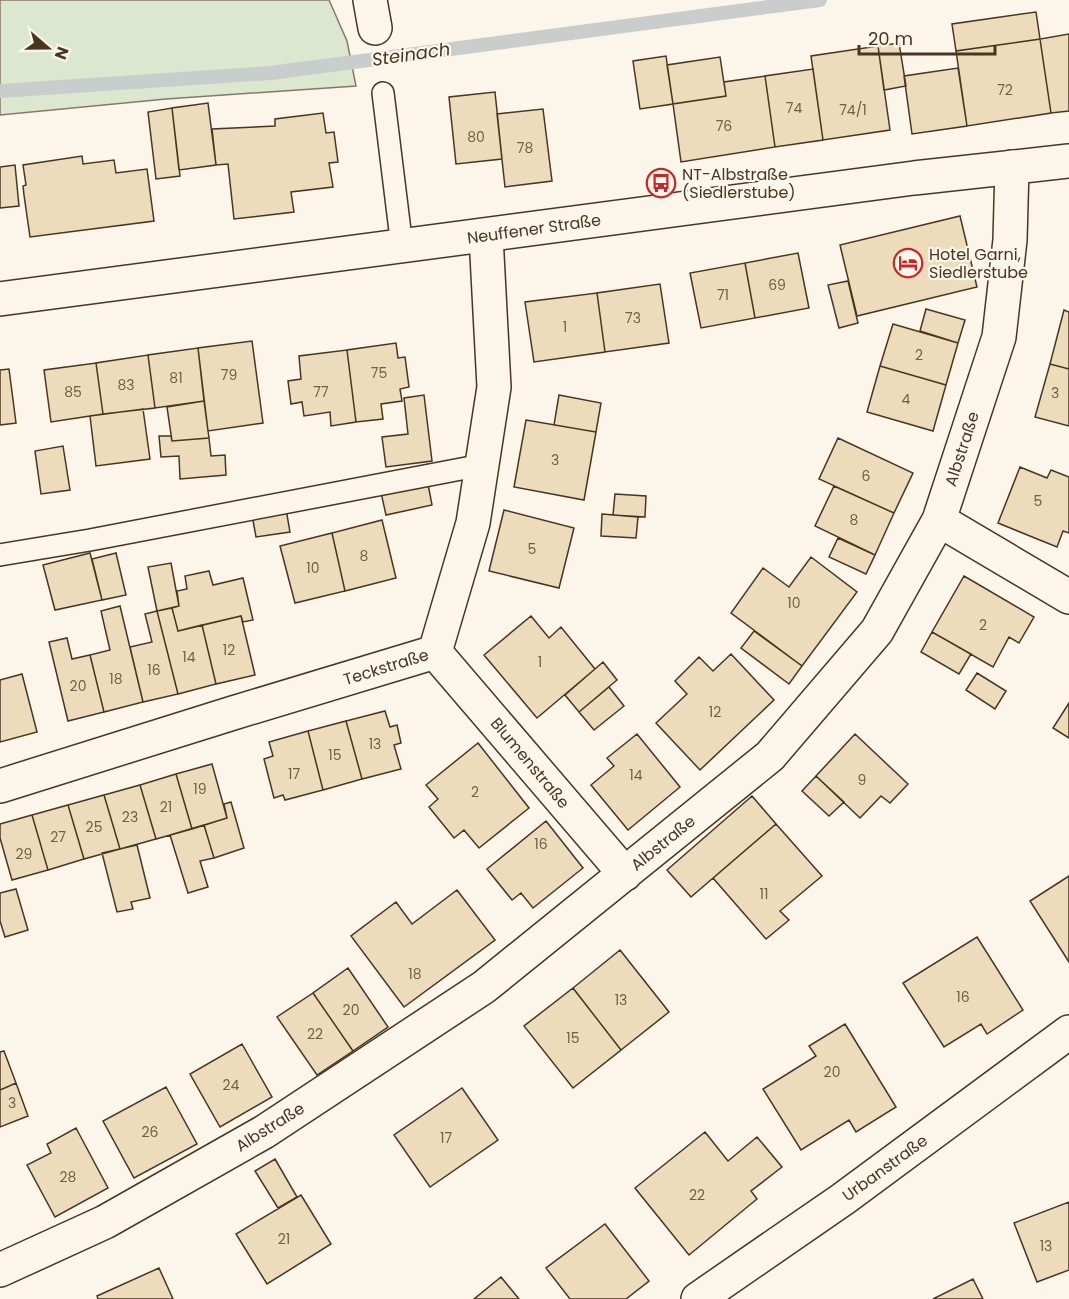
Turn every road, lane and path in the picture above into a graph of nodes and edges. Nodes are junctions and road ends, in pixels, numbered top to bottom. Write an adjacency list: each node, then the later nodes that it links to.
1 (383, 93): 5 (lane)
2 (1069, 161): 3 (street, Neuffener Straße)
3 (1012, 167): 4 (street, Neuffener Straße); 8 (street, Albstraße)
4 (486, 236): 5 (street, Neuffener Straße); 7 (street, Teckstraße)
5 (402, 247): 6 (street, Neuffener Straße)
6 (0, 299)
7 (482, 465): 9 (lane); 11 (street, Teckstraße)
8 (939, 520): 10 (street); 13 (street, Albstraße)
9 (0, 555)
10 (1069, 597)
11 (435, 652): 12 (street, Teckstraße); 13 (street, Blumenstraße)
12 (0, 786)
13 (624, 874): 15 (street, Albstraße)
14 (1069, 1032): 16 (street, Urbanstraße)
15 (0, 1270)
16 (698, 1299)

